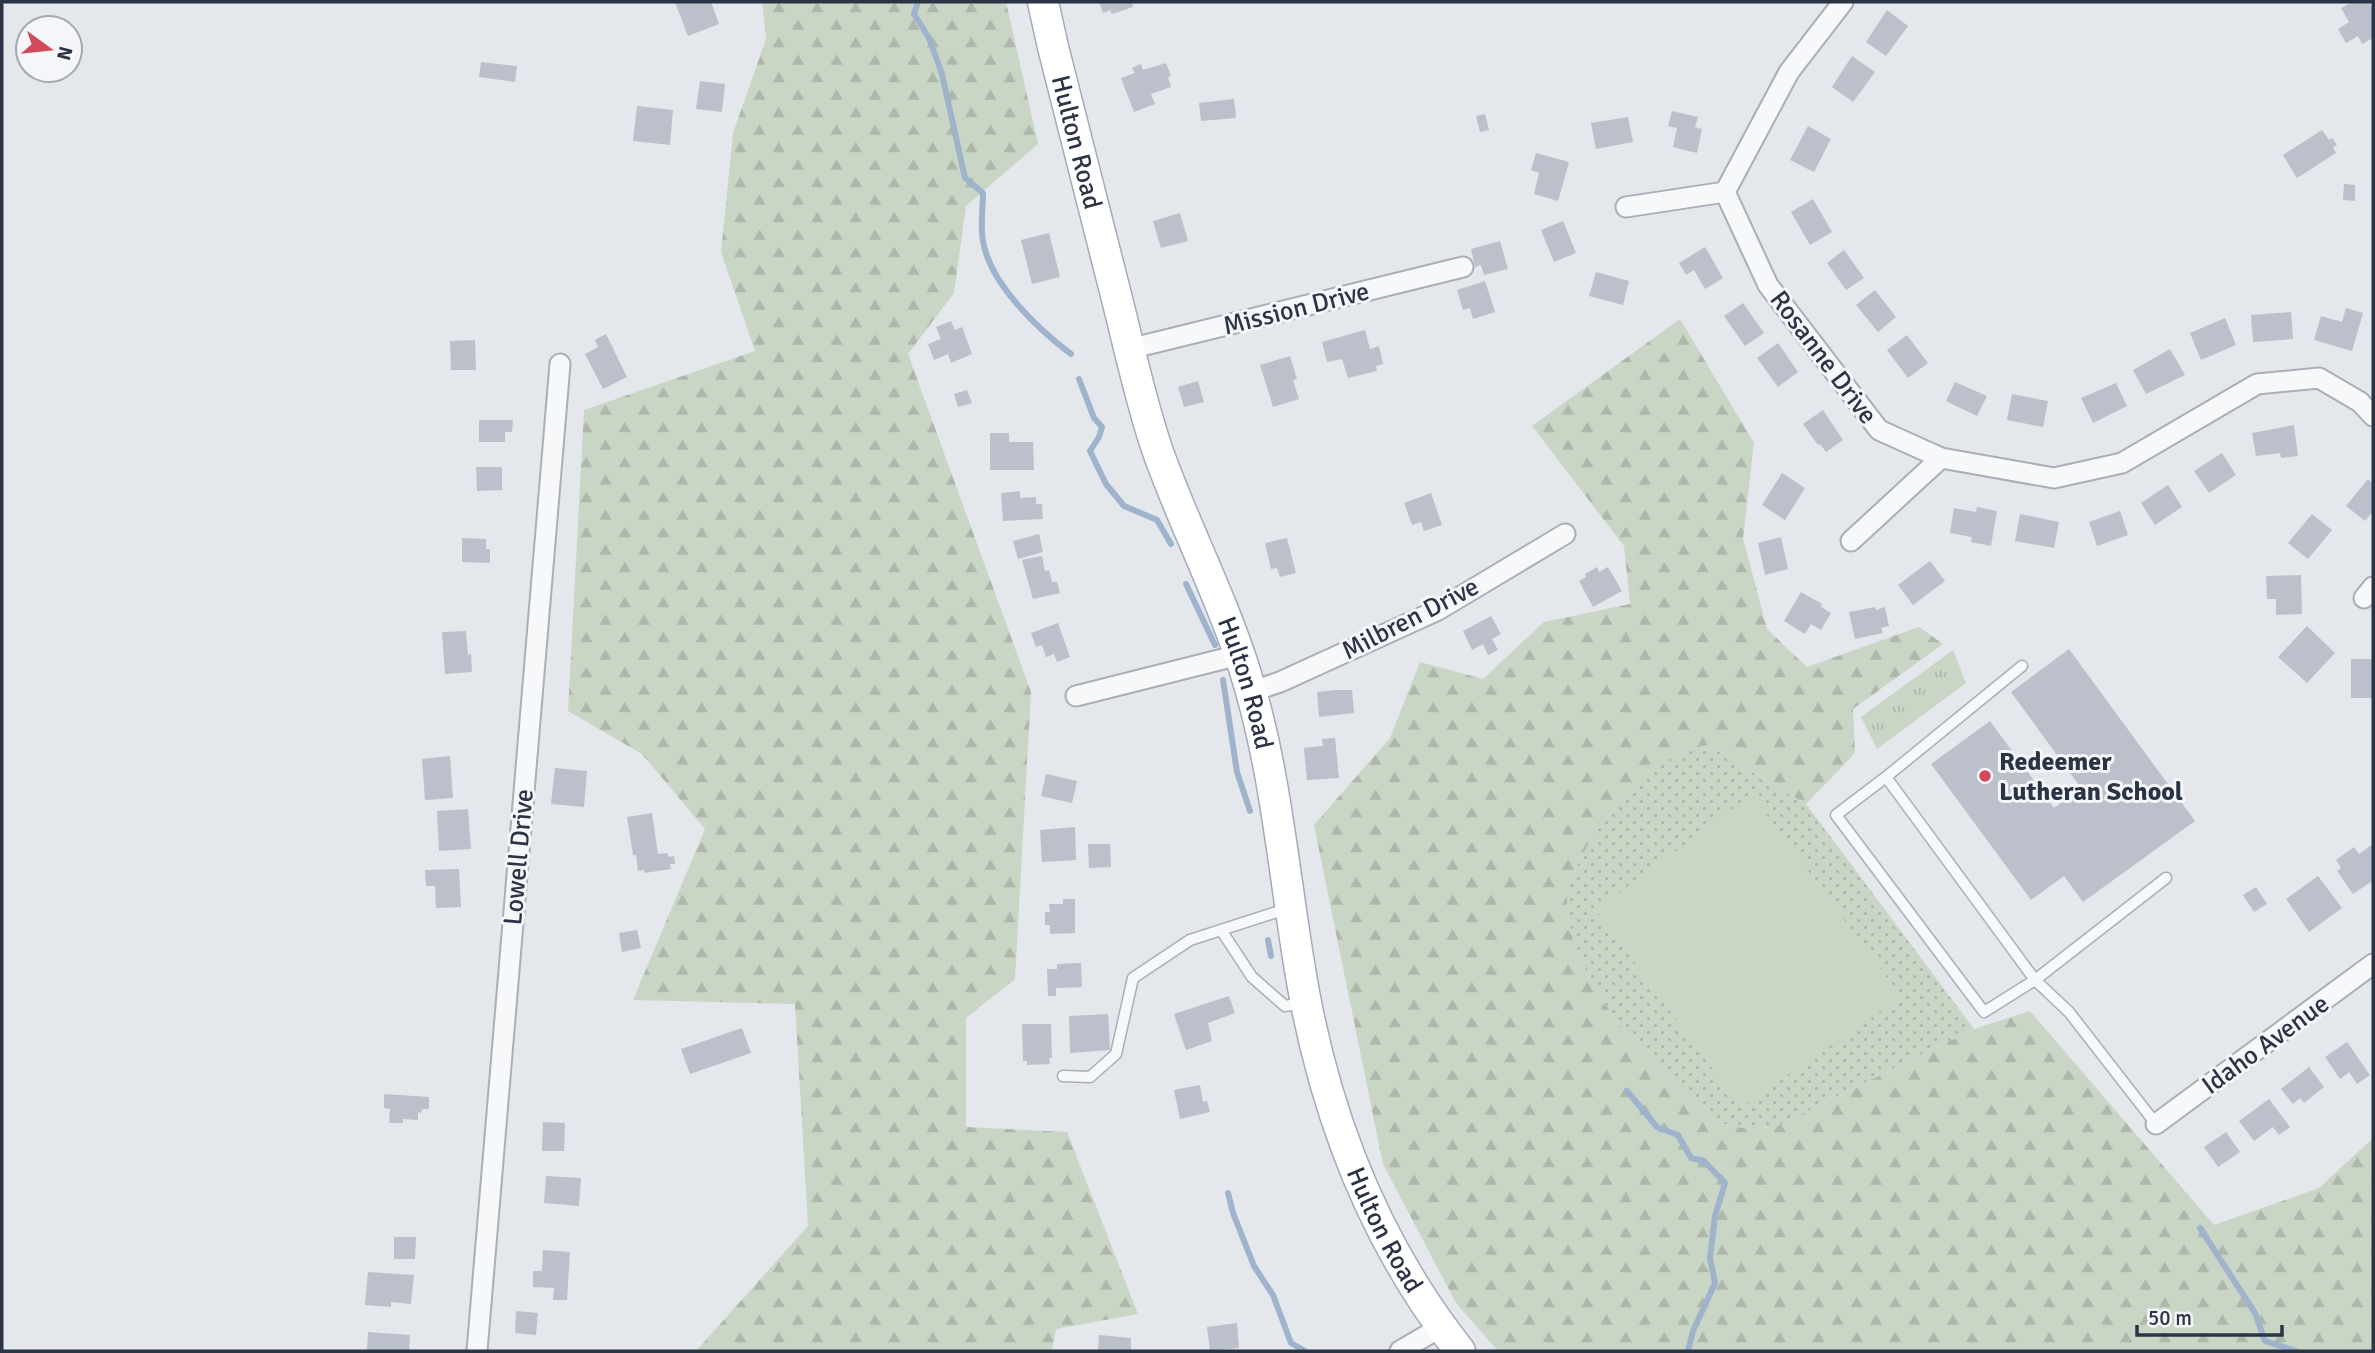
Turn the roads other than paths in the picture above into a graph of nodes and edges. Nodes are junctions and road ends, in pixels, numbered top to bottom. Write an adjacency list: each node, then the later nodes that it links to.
1 (1044, 2): 6 (main road, Hulton Road)
2 (1843, 2): 3 (street)
3 (1725, 191): 4 (street); 9 (street, Rosanne Drive)
4 (1626, 207)
5 (1464, 267): 6 (street, Mission Drive)
6 (1129, 349): 12 (main road, Hulton Road)
7 (560, 363): 26 (street, Lowell Drive)
8 (2373, 416): 9 (street, Rosanne Drive)
9 (1941, 458): 11 (street)
10 (1565, 534): 14 (street, Milbren Drive)
11 (1851, 541)
12 (1239, 655): 14 (main road, Hulton Road); 15 (street)
13 (2022, 666): 16 (lane)
14 (1250, 692): 18 (main road, Hulton Road)
15 (1076, 696)
16 (1886, 777): 21 (lane); 21 (lane)
17 (2166, 878): 21 (lane)
18 (1290, 908): 19 (lane); 22 (main road, Hulton Road)
19 (1221, 930): 22 (lane); 23 (lane)
20 (2373, 964): 24 (street, Idaho Avenue)
21 (2035, 980): 24 (lane)
22 (1307, 1003): 25 (main road, Hulton Road)
23 (1063, 1076)
24 (2156, 1124)
25 (1441, 1327): 27 (street); 28 (main road, Hulton Road)
26 (477, 1351)
27 (1399, 1351)
28 (1460, 1351)

